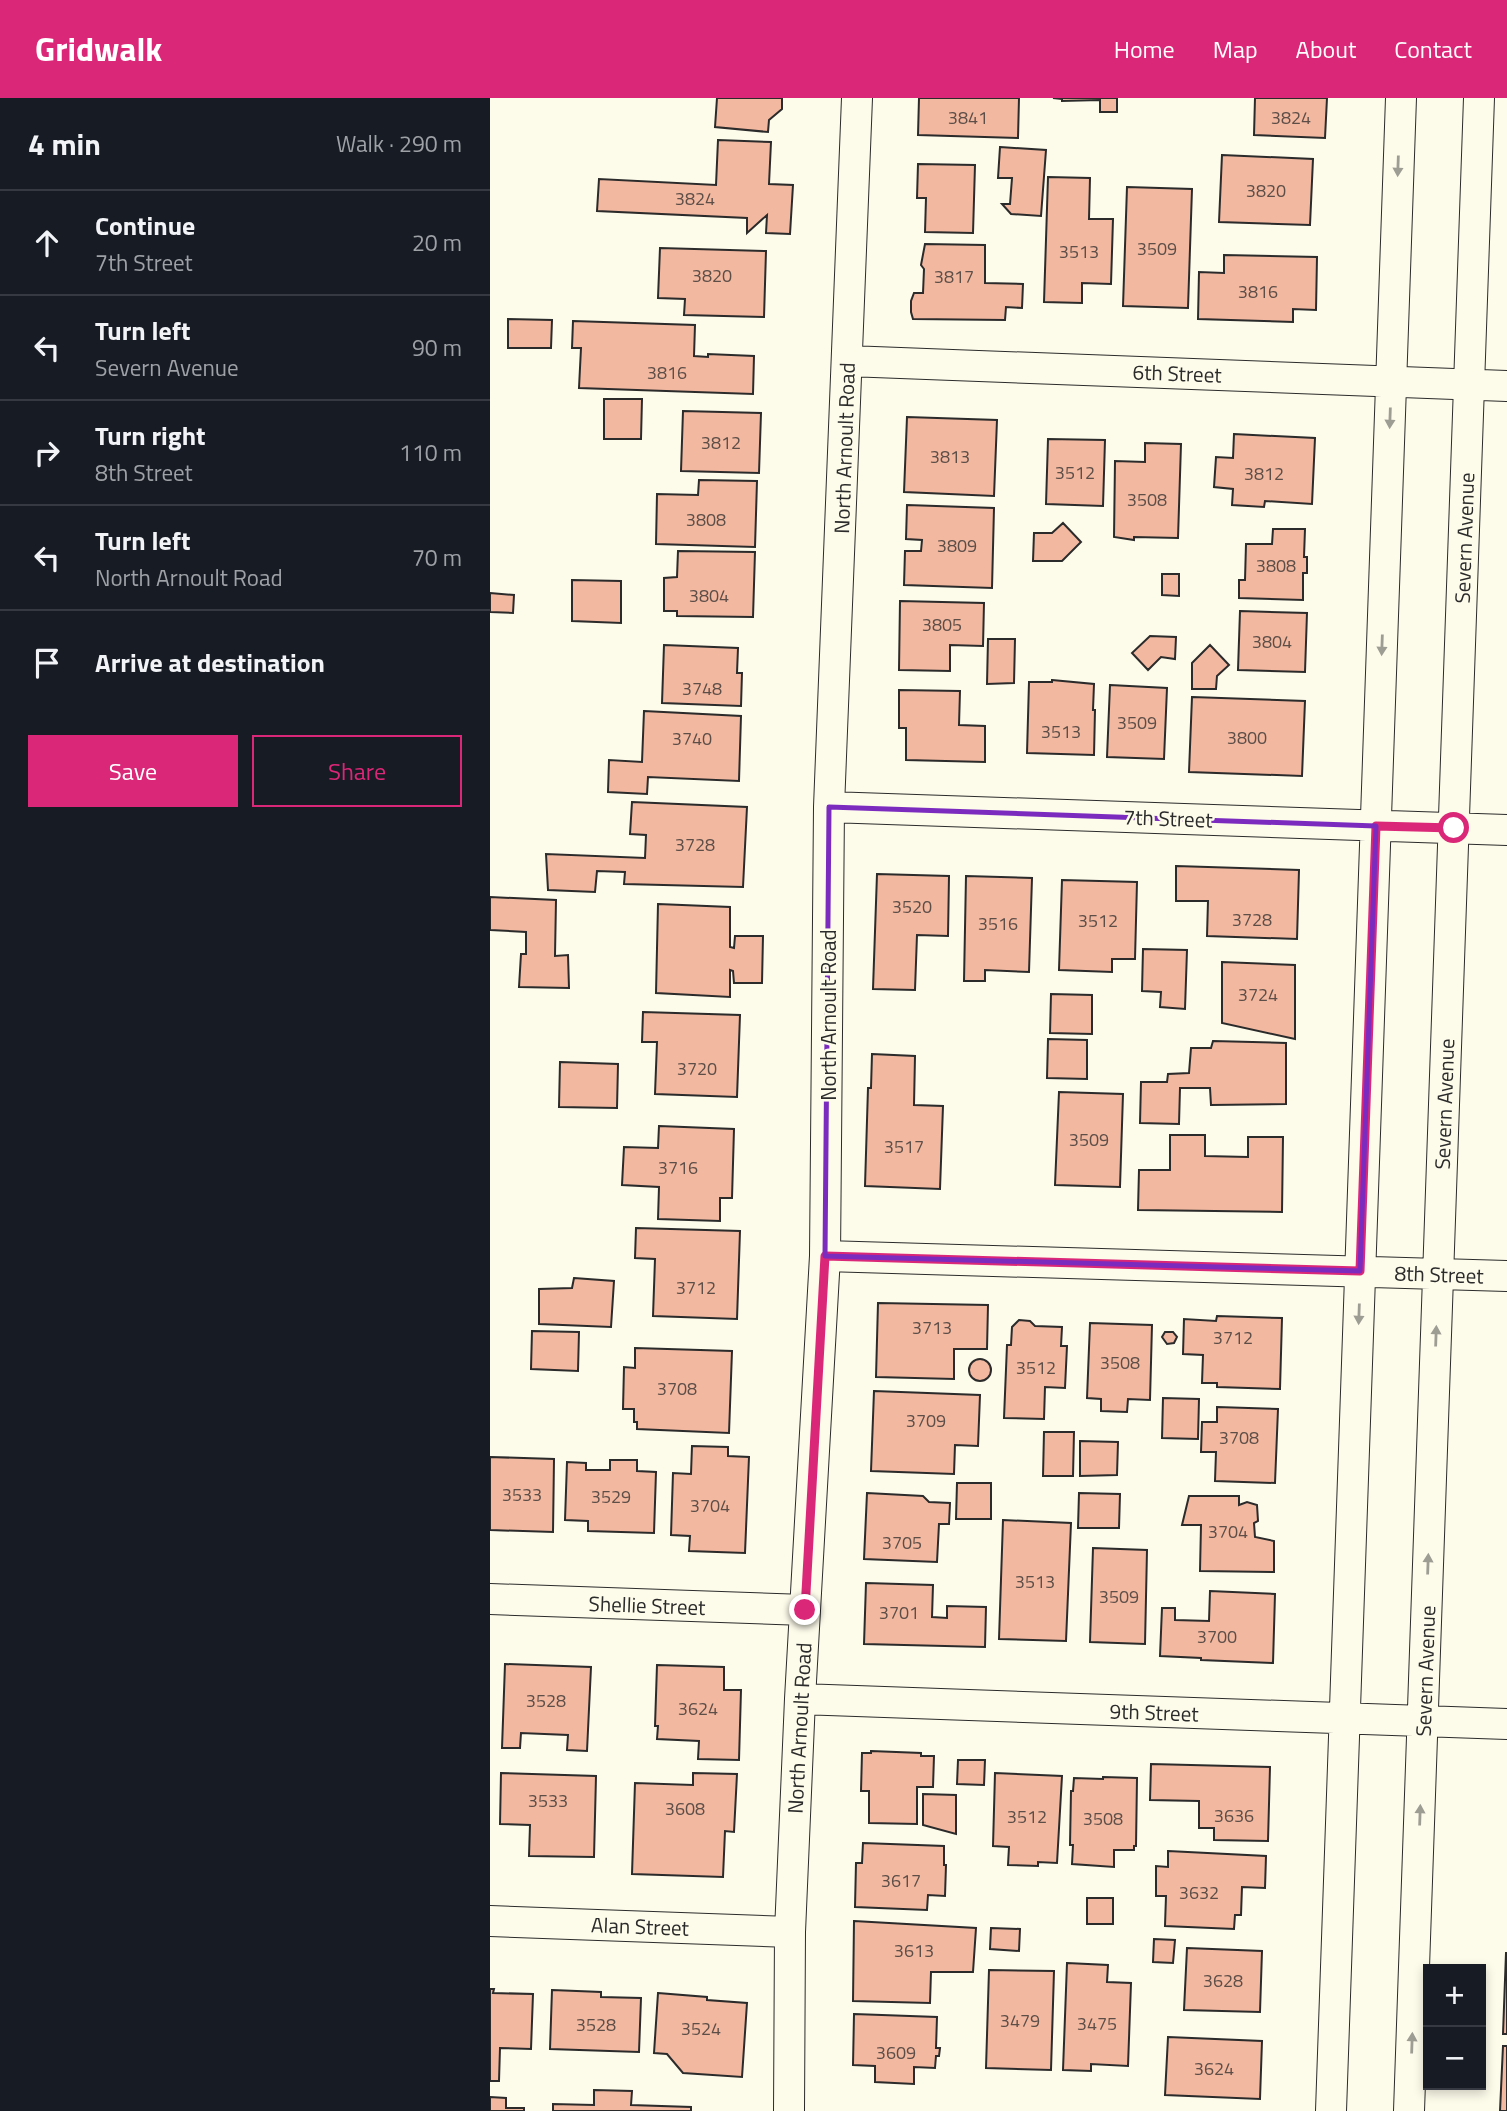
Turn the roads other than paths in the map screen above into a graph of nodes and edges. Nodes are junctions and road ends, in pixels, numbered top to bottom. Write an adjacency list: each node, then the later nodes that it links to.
1 (857, 98): 4 (street, North Arnoult Road)
2 (1401, 98): 5 (street, one-way to 5)
3 (1479, 98): 6 (street, Severn Avenue)
4 (848, 361): 5 (street, 6th Street); 8 (street, North Arnoult Road)
5 (1391, 381): 6 (street, 6th Street); 9 (street, one-way to 9)
6 (1469, 385): 7 (street, 6th Street); 10 (street, Severn Avenue)
7 (1507, 386)
8 (829, 807): 9 (street, 7th Street); 12 (street, North Arnoult Road)
9 (1376, 826): 10 (street, 7th Street); 13 (street)
10 (1454, 828): 11 (street, 7th Street); 14 (street, Severn Avenue)
11 (1507, 830)
12 (825, 1256): 13 (street, 8th Street); 17 (street, North Arnoult Road)
13 (1360, 1271): 14 (street, 8th Street); 19 (street, one-way to 19)
14 (1438, 1275): 15 (street, 8th Street); 20 (street, Severn Avenue, one-way to 14)
15 (1507, 1276)
16 (490, 1599): 17 (street, Shellie Street)
17 (805, 1610): 18 (street, North Arnoult Road)
18 (800, 1699): 19 (street, 9th Street); 23 (street, North Arnoult Road)
19 (1345, 1719): 20 (street, 9th Street); 25 (street)
20 (1423, 1722): 21 (street, 9th Street); 26 (street, Severn Avenue, one-way to 20)
21 (1507, 1724)
22 (490, 1921): 23 (street, Alan Street)
23 (790, 1931): 24 (street, North Arnoult Road)
24 (789, 2111)
25 (1331, 2111)
26 (1409, 2111)

